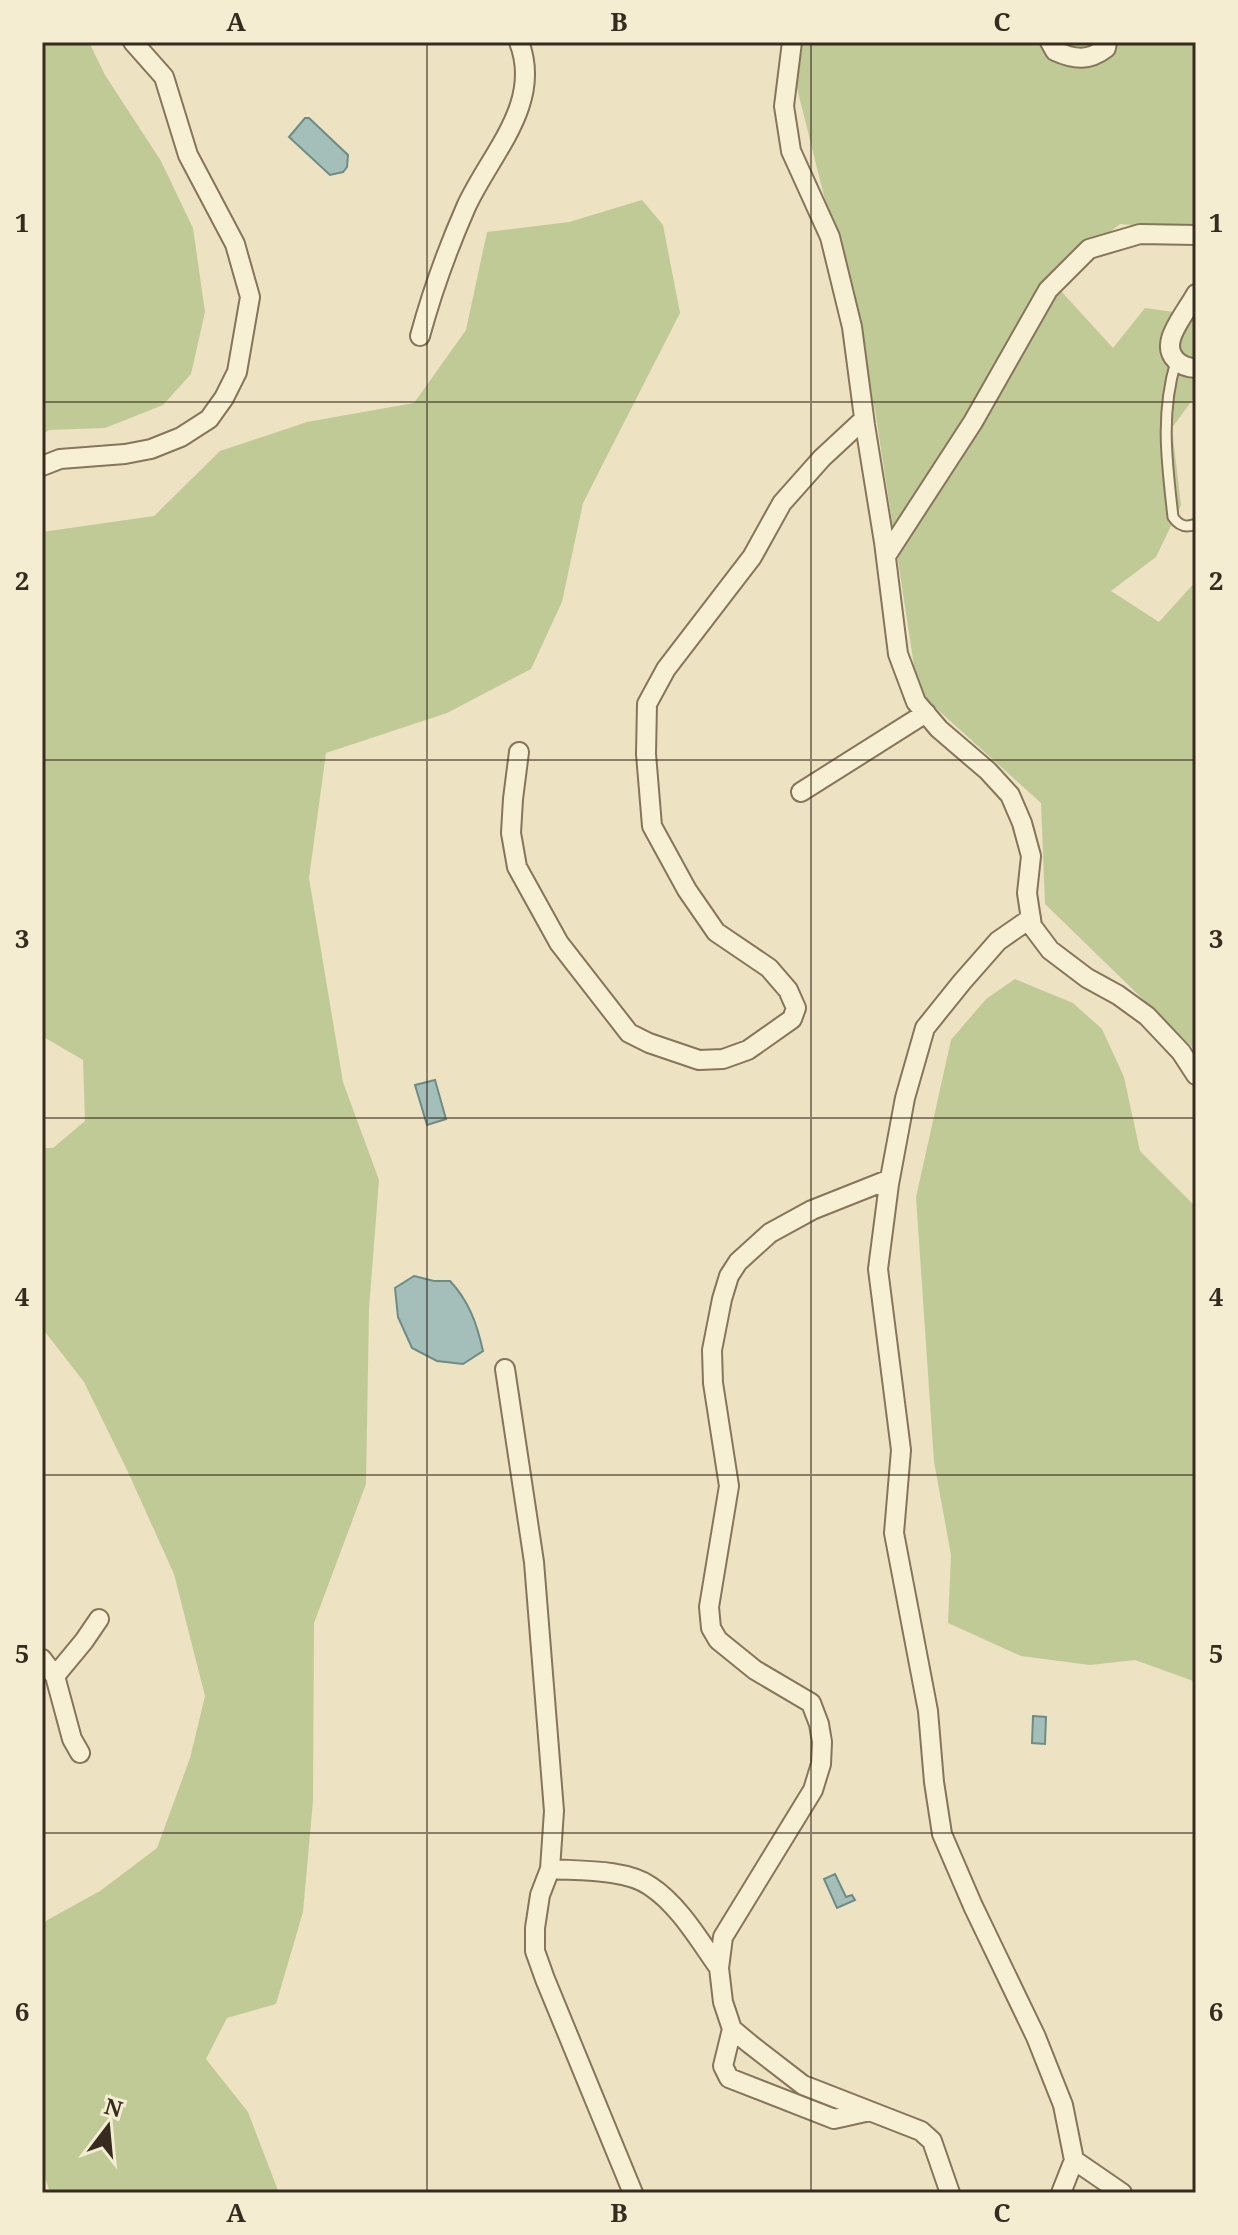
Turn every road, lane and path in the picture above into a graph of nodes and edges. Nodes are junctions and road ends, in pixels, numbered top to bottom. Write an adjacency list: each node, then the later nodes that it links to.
1 (133, 42): 12 (street)
2 (519, 42): 8 (street)
3 (792, 42): 11 (street)
4 (1050, 42): 5 (street)
5 (1107, 42)
6 (1196, 235): 14 (street)
7 (1196, 294): 9 (street)
8 (420, 336)
9 (1176, 361): 10 (street); 13 (lane)
10 (1196, 368)
11 (864, 419): 14 (street); 16 (street)
12 (42, 466)
13 (1196, 524)
14 (886, 556): 15 (street)
15 (926, 713): 17 (street); 18 (street)
16 (519, 752)
17 (801, 792)
18 (1031, 918): 19 (street); 20 (street)
19 (1196, 1075)
20 (890, 1179): 27 (street); 30 (street)
21 (505, 1369): 26 (street)
22 (99, 1619): 24 (street)
23 (42, 1659): 24 (street)
24 (55, 1676): 25 (street)
25 (80, 1753)
26 (550, 1869): 27 (street); 31 (street)
27 (719, 1968): 28 (street)
28 (732, 2029): 29 (street); 29 (street)
29 (872, 2111): 32 (street)
30 (1074, 2160): 33 (street); 34 (street)
31 (633, 2193)
32 (950, 2193)
33 (1061, 2193)
34 (1122, 2193)

